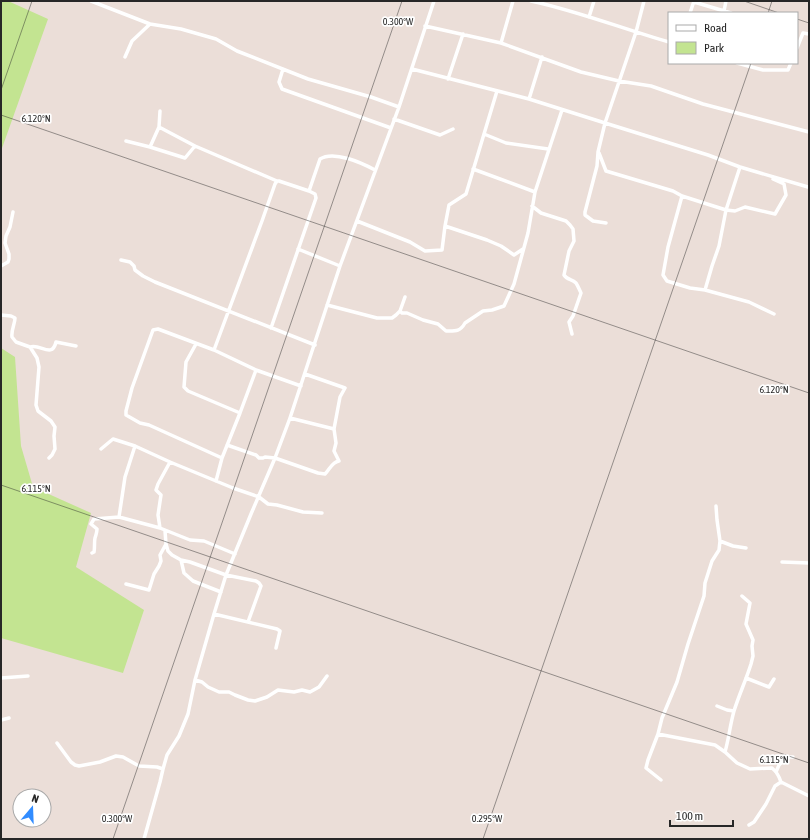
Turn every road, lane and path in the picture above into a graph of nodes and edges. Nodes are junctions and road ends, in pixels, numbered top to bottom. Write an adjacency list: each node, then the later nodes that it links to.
1 (91, 1): 13 (street)
2 (434, 1): 14 (street)
3 (513, 1): 19 (street)
4 (531, 1): 12 (street)
5 (594, 1): 12 (street)
6 (644, 1): 15 (street)
7 (726, 1): 9 (street)
8 (694, 2): 9 (street); 10 (street)
9 (724, 11): 11 (street)
10 (690, 12)
11 (728, 12)
12 (589, 17): 15 (street)
13 (150, 24): 21 (street); 25 (street)
14 (425, 26): 16 (street); 26 (street)
15 (636, 32): 18 (street); 28 (street)
16 (463, 34): 19 (street); 27 (street)
17 (809, 34): 20 (street)
18 (668, 42)
19 (501, 43): 22 (street)
20 (798, 46)
21 (125, 57)
22 (542, 57): 28 (street); 30 (street)
23 (741, 64): 24 (street)
24 (791, 64)
25 (283, 69): 31 (street); 37 (street)
26 (412, 69): 27 (street); 31 (street)
27 (448, 79): 29 (street)
28 (619, 81): 35 (street); 39 (street)
29 (498, 91): 30 (street); 40 (street)
30 (529, 99): 32 (street)
31 (398, 107): 34 (street)
32 (562, 110): 35 (street); 44 (street)
33 (160, 111): 36 (street)
34 (394, 119): 37 (street); 38 (street)
35 (606, 123): 45 (street); 46 (street)
36 (159, 127): 42 (street); 43 (street)
37 (391, 128): 48 (street)
38 (453, 129)
39 (809, 132)
40 (484, 134): 44 (street); 47 (street)
41 (126, 141): 43 (street)
42 (195, 146): 43 (street); 50 (street)
43 (150, 147)
44 (548, 149): 53 (street)
45 (598, 152): 54 (street); 59 (street)
46 (740, 167): 49 (street); 56 (street)
47 (473, 169): 53 (street); 60 (street)
48 (375, 170): 52 (street); 58 (street)
49 (762, 173): 51 (street); 56 (street)
50 (276, 181): 52 (street); 69 (street)
51 (808, 187)
52 (309, 190): 61 (street)
53 (535, 192): 55 (street)
54 (682, 196): 56 (street); 66 (street)
55 (532, 206): 62 (street); 74 (street)
56 (726, 210): 66 (street)
57 (13, 212): 64 (street)
58 (357, 221): 60 (street); 65 (street)
59 (606, 223)
60 (445, 226): 62 (street)
61 (298, 249): 65 (street); 73 (street)
62 (523, 249): 70 (street)
63 (121, 260): 69 (street)
64 (1, 266)
65 (340, 266): 68 (street)
66 (705, 290): 71 (street)
67 (405, 297): 70 (street)
68 (328, 306): 70 (street); 76 (street)
69 (229, 311): 73 (street); 79 (street)
70 (400, 311)
71 (774, 314)
72 (1, 315): 78 (street)
73 (271, 328): 76 (street)
74 (572, 334)
75 (196, 344): 79 (street); 83 (street); 90 (street)
76 (315, 345): 81 (street)
77 (76, 346): 78 (street)
78 (30, 347): 89 (street)
79 (214, 350): 80 (street)
80 (256, 370): 82 (street); 83 (street)
81 (305, 374): 82 (street); 85 (street)
82 (301, 386): 84 (street)
83 (240, 413): 86 (street)
84 (290, 418): 85 (street); 91 (street)
85 (334, 429): 91 (street)
86 (227, 445): 90 (street); 91 (street)
87 (135, 446): 88 (street); 92 (street); 97 (street)
88 (101, 449)
89 (49, 458)
90 (222, 458): 93 (street)
91 (275, 458): 94 (street)
92 (170, 462): 93 (street); 98 (street)
93 (216, 481): 94 (street)
94 (259, 497): 96 (street); 104 (street)
95 (716, 506): 100 (street)
96 (322, 513)
97 (119, 516): 98 (street); 103 (street)
98 (160, 528): 99 (street)
99 (165, 531): 101 (street); 104 (street)
100 (720, 541): 102 (street); 125 (street)
101 (166, 544): 105 (street); 109 (street)
102 (746, 548)
103 (92, 553)
104 (235, 554): 108 (street)
105 (182, 560): 108 (street); 110 (street)
106 (782, 562): 107 (street)
107 (809, 563)
108 (226, 575): 110 (street); 113 (street)
109 (126, 584)
110 (221, 592): 112 (street)
111 (742, 596): 118 (street)
112 (214, 614): 113 (street); 120 (street)
113 (248, 622): 114 (street)
114 (276, 648)
115 (28, 676): 117 (street)
116 (327, 676): 120 (street)
117 (1, 678)
118 (746, 678): 119 (street); 122 (street)
119 (774, 679)
120 (195, 680): 129 (street)
121 (717, 706): 122 (street)
122 (734, 711): 127 (street)
123 (9, 718): 124 (street)
124 (1, 720)
125 (658, 734): 127 (street); 131 (street)
126 (57, 742): 129 (street)
127 (725, 752): 130 (street)
128 (793, 757): 130 (street)
129 (162, 769): 135 (street)
130 (776, 772): 132 (street)
131 (660, 780)
132 (782, 782): 133 (street); 134 (street)
133 (809, 796)
134 (748, 826)
135 (144, 839)

